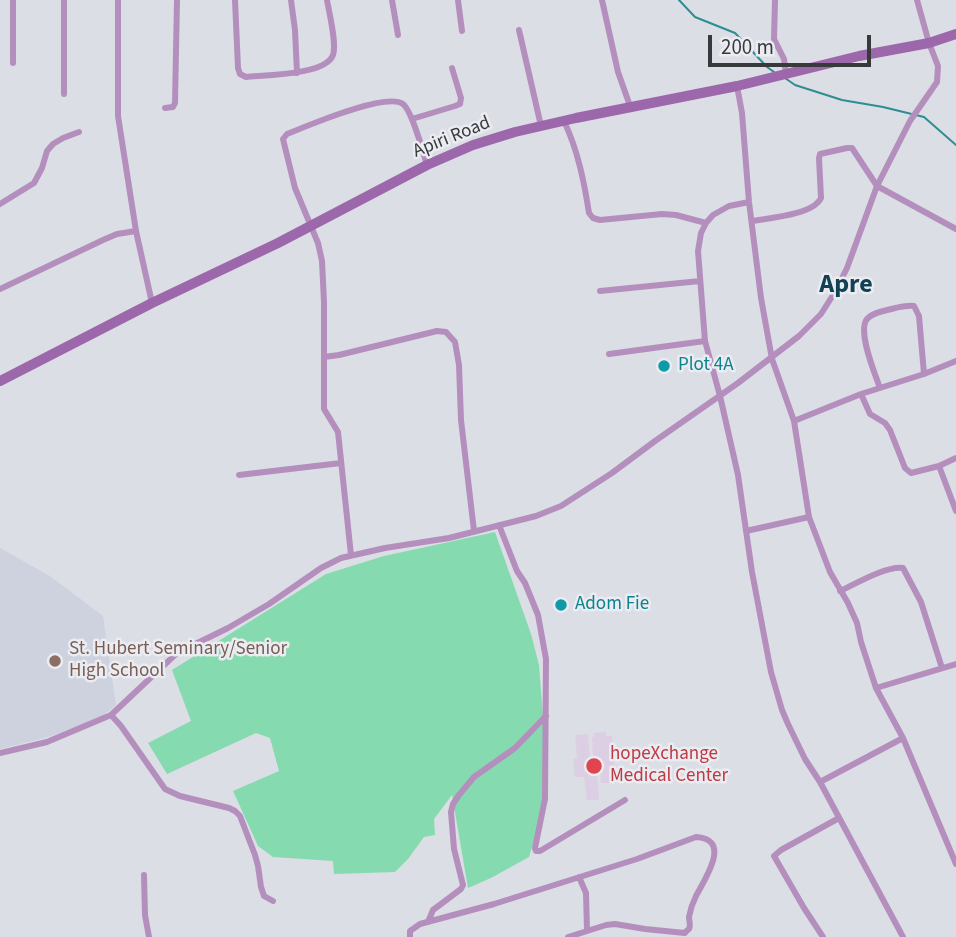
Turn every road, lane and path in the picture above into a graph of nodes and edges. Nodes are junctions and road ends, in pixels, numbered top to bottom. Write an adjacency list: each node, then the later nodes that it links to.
1 (13, 0): 18 (street)
2 (64, 0): 23 (street)
3 (118, 0): 38 (street)
4 (177, 0): 25 (street)
5 (235, 0): 20 (street)
6 (291, 0): 20 (street)
7 (327, 0): 20 (street)
8 (392, 0): 16 (street)
9 (458, 0): 14 (street)
10 (602, 0): 24 (street)
11 (775, 0): 21 (street)
12 (917, 0): 17 (street)
13 (519, 30): 28 (street)
14 (462, 31)
15 (956, 34): 17 (street, Apiri Road)
16 (398, 35)
17 (929, 43): 21 (street, Apiri Road); 31 (street)
18 (13, 63)
19 (452, 68): 26 (street)
20 (297, 73)
21 (786, 74): 22 (street, Apiri Road)
22 (737, 86): 24 (street, Apiri Road); 32 (street)
23 (64, 94)
24 (630, 106): 27 (street, Apiri Road)
25 (166, 108)
26 (412, 119): 30 (street); 36 (street)
27 (564, 121): 28 (street, Apiri Road); 35 (street)
28 (541, 126): 30 (street, Apiri Road)
29 (79, 132): 33 (street)
30 (427, 165): 36 (street, Apiri Road)
31 (877, 186): 34 (street); 37 (street); 46 (street)
32 (749, 202): 34 (street); 35 (street)
33 (0, 204)
34 (752, 221): 46 (street)
35 (706, 223): 39 (street)
36 (310, 226): 42 (street, Apiri Road); 45 (street)
37 (956, 229)
38 (136, 231): 40 (street); 42 (street)
39 (700, 281): 41 (street); 43 (street)
40 (0, 289)
41 (600, 291)
42 (152, 303): 49 (street, Apiri Road)
43 (705, 341): 44 (street); 52 (street)
44 (609, 354)
45 (324, 357): 55 (street); 61 (street)
46 (772, 359): 52 (street); 53 (street)
47 (956, 361): 48 (street)
48 (924, 374): 50 (street); 50 (street)
49 (0, 380)
50 (880, 387): 51 (street)
51 (861, 394): 53 (street); 56 (street)
52 (720, 396): 60 (street); 62 (street)
53 (794, 421): 59 (street)
54 (956, 458): 56 (street)
55 (341, 463): 57 (street); 63 (street)
56 (939, 466): 58 (street)
57 (239, 475)
58 (956, 512)
59 (809, 517): 62 (street); 64 (street)
60 (499, 525): 61 (street); 69 (street)
61 (474, 531): 63 (street)
62 (746, 531): 72 (street)
63 (351, 555): 68 (street)
64 (841, 591): 66 (street); 67 (street)
65 (956, 664): 66 (street)
66 (942, 668): 67 (street)
67 (876, 688): 70 (street)
68 (111, 715): 71 (street); 78 (street)
69 (546, 716): 73 (street); 79 (street)
70 (903, 738): 72 (street); 75 (street)
71 (0, 753)
72 (820, 782): 74 (street)
73 (625, 800)
74 (839, 818): 84 (street); 85 (street)
75 (956, 864)
76 (144, 875): 81 (street)
77 (579, 877): 79 (street); 80 (street); 80 (street)
78 (273, 901)
79 (428, 922): 82 (street)
80 (587, 931): 83 (street)
81 (149, 937)
82 (410, 937)
83 (568, 937)
84 (823, 937)
85 (903, 937)

